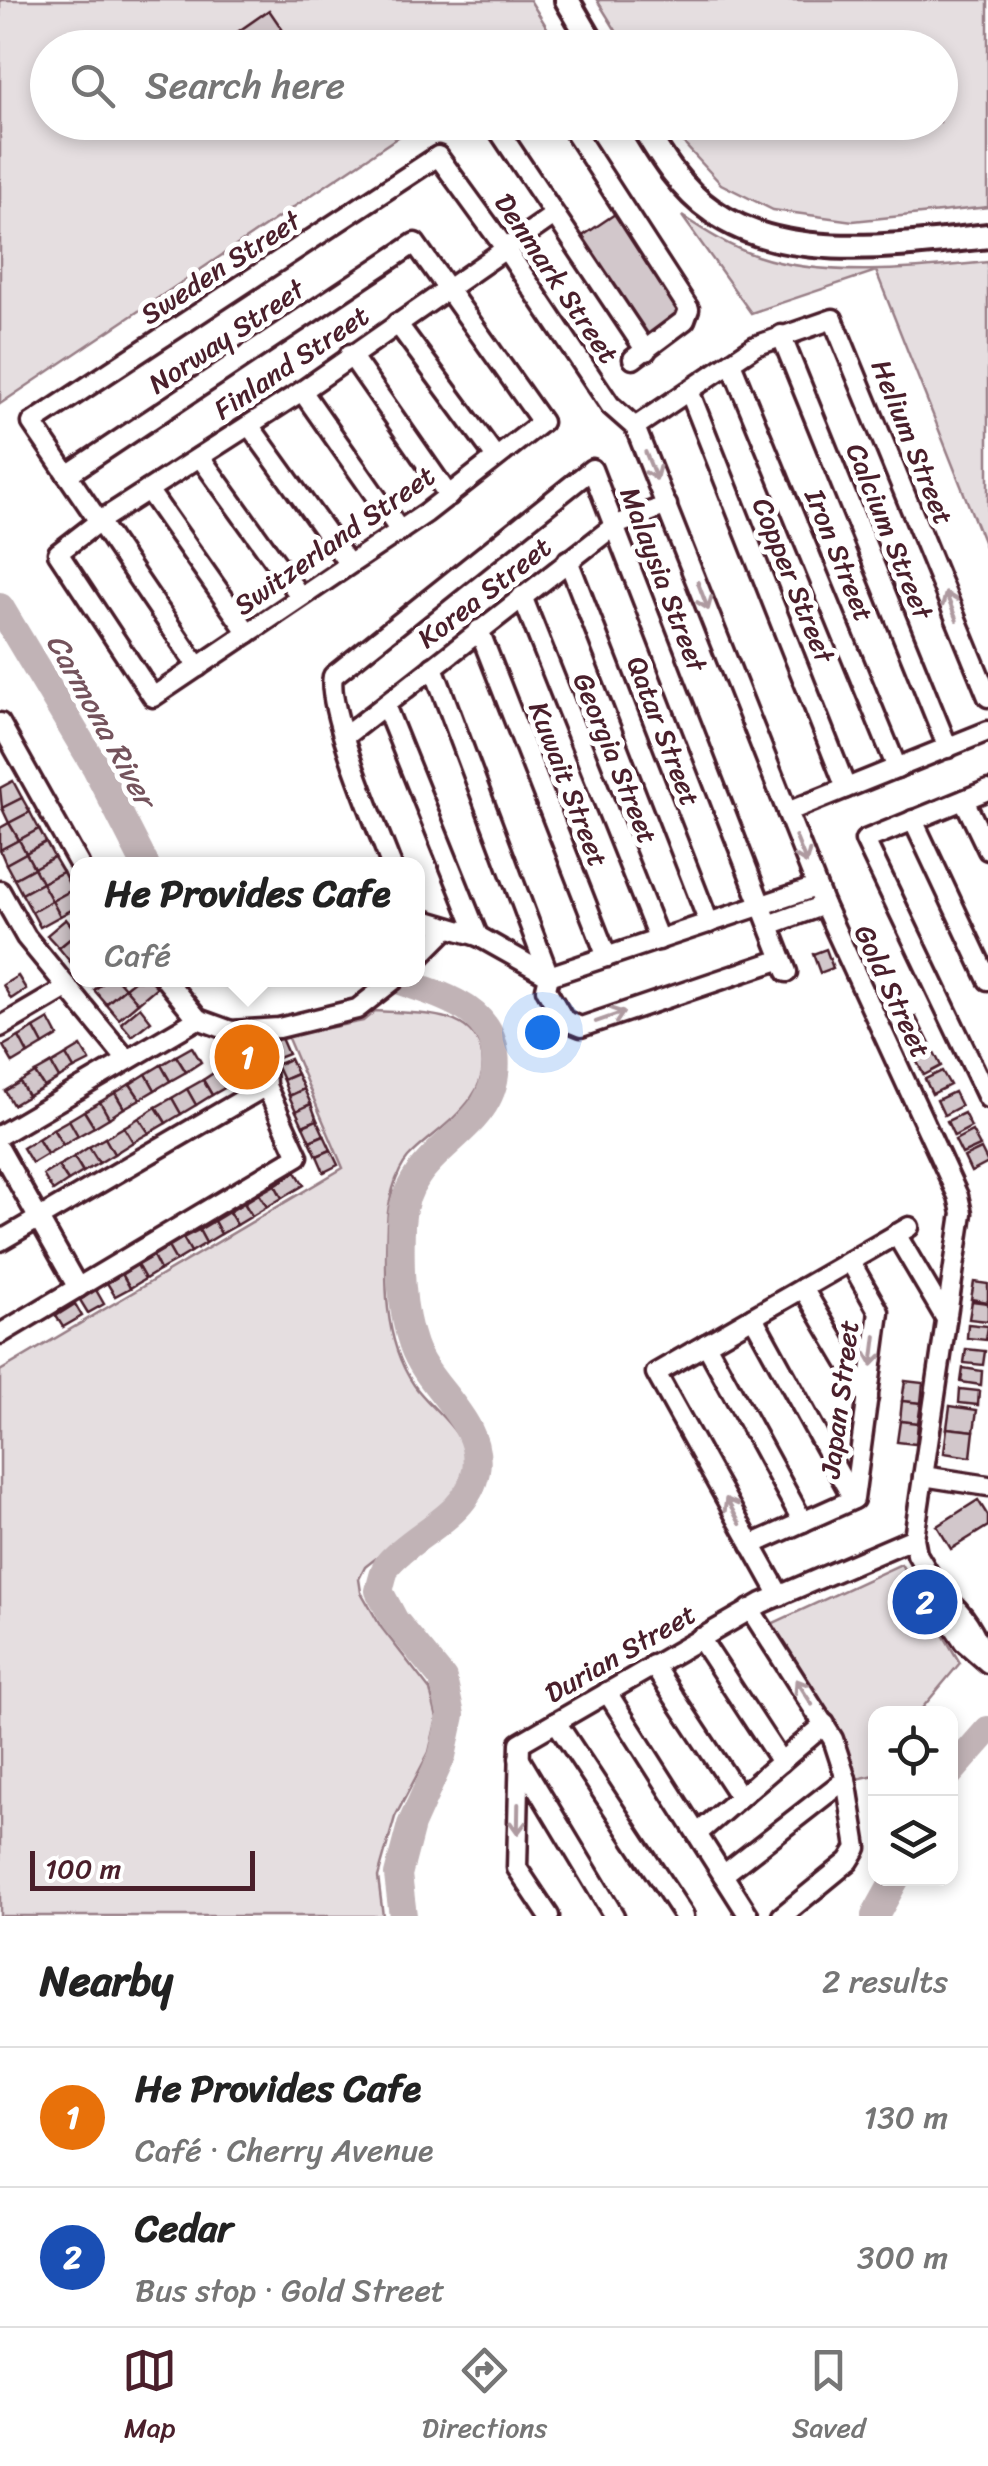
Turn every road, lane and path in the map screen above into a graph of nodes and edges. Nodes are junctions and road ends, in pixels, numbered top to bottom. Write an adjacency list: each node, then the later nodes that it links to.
1 (567, 0): 2 (main road)
2 (585, 30)
3 (506, 140): 7 (street)
4 (580, 140): 7 (street)
5 (651, 140): 8 (main road)
6 (438, 156): 9 (street, Denmark Street); 21 (street, Sweden Street)
7 (554, 215): 9 (street, Finland Street)
8 (988, 236)
9 (505, 248): 10 (street, Finland Street); 18 (street, Denmark Street)
10 (447, 290): 11 (street, Finland Street); 20 (street, Switzerland Street); 21 (street, Norway Street)
11 (397, 323): 13 (street, Finland Street); 20 (street)
12 (781, 335): 14 (street); 36 (street, Helium Street, one-way to 12); 42 (street, Calcium Street)
13 (350, 354): 15 (street, Finland Street); 23 (street)
14 (731, 363): 16 (street); 43 (street, Iron Street)
15 (302, 391): 17 (street, Finland Street); 27 (street)
16 (690, 392): 18 (street); 44 (street, Copper Street)
17 (249, 424): 19 (street, Finland Street); 29 (street)
18 (635, 427): 24 (street, Gold Street, one-way to 24)
19 (200, 456): 22 (street, Finland Street); 30 (street)
20 (496, 456): 23 (street, Switzerland Street)
21 (67, 476): 25 (street)
22 (148, 490): 25 (street, Finland Street); 33 (street)
23 (449, 496): 27 (street, Switzerland Street)
24 (667, 506): 26 (street, Korea Street); 47 (street, Gold Street, one-way to 47)
25 (98, 522): 34 (street); 37 (street, Finland Street)
26 (614, 526): 28 (street, Korea Street); 41 (street, Malaysia Street); 54 (street, Malaysia Street)
27 (400, 531): 29 (street, Switzerland Street)
28 (568, 560): 31 (street, Korea Street); 56 (street, Qatar Street)
29 (348, 563): 30 (street, Switzerland Street)
30 (300, 596): 33 (street, Switzerland Street)
31 (522, 596): 32 (street, Korea Street); 60 (street, Georgia Street)
32 (479, 630): 35 (street, Korea Street); 62 (street, Kuwait Street)
33 (248, 633): 34 (street, Switzerland Street)
34 (198, 667): 37 (street, Switzerland Street)
35 (433, 667): 38 (street, Korea Street); 63 (street)
36 (988, 696)
37 (153, 697)
38 (385, 705): 41 (street, Korea Street); 59 (street)
39 (0, 723): 50 (street)
40 (988, 731): 42 (street)
41 (344, 737): 51 (street)
42 (948, 748): 43 (street)
43 (897, 768): 44 (street)
44 (846, 788): 47 (street)
45 (988, 790): 46 (street)
46 (964, 800): 48 (street); 49 (street)
47 (787, 812): 52 (street, Gold Street, one-way to 52)
48 (914, 820): 64 (street); 73 (street)
49 (988, 850)
50 (75, 857)
51 (387, 857)
52 (820, 896): 54 (street); 57 (street); 82 (street, Gold Street)
53 (2, 900): 65 (street)
54 (761, 906): 56 (street); 57 (street, Malaysia Street)
55 (425, 921): 58 (street)
56 (709, 923): 60 (street)
57 (768, 925): 63 (street, Malaysia Street, one-way to 57)
58 (448, 928): 59 (street); 61 (street)
59 (478, 936): 63 (street)
60 (659, 940): 62 (street)
61 (425, 952)
62 (607, 957): 63 (street)
63 (549, 976)
64 (988, 980)
65 (68, 987): 69 (street); 70 (street)
66 (172, 987): 68 (street)
67 (386, 987): 68 (street)
68 (198, 1019): 70 (street)
69 (0, 1027)
70 (127, 1060): 74 (street)
71 (265, 1066): 72 (street)
72 (266, 1086): 76 (street); 79 (street)
73 (988, 1098)
74 (0, 1135)
75 (0, 1150): 76 (street)
76 (38, 1218): 77 (street); 79 (street)
77 (0, 1241)
78 (850, 1261): 80 (street); 82 (street); 85 (street, Japan Street, one-way to 85)
79 (78, 1288): 83 (street)
80 (803, 1288): 81 (street); 85 (street)
81 (753, 1317): 84 (street); 88 (street)
82 (946, 1319): 86 (street, Gold Street)
83 (0, 1334)
84 (706, 1344): 89 (street); 91 (street, one-way to 84)
85 (869, 1398): 88 (street, Japan Street)
86 (924, 1476): 87 (street); 90 (street, Gold Street)
87 (988, 1486)
88 (854, 1499): 89 (street, Japan Street)
89 (803, 1522): 91 (street, Japan Street)
90 (914, 1538): 92 (street, Durian Street); 95 (street)
91 (751, 1545): 92 (street)
92 (780, 1596): 93 (street, Durian Street)
93 (750, 1609): 94 (street, Durian Street); 99 (street, one-way to 93)
94 (700, 1638): 96 (street, Durian Street); 101 (street)
95 (986, 1661)
96 (653, 1666): 97 (street, Durian Street); 103 (street)
97 (607, 1692): 98 (street, Durian Street); 104 (street)
98 (556, 1722): 100 (street, Durian Street); 108 (street)
99 (825, 1724): 101 (street); 102 (street)
100 (519, 1758): 106 (street, one-way to 106); 107 (street)
101 (781, 1762): 103 (street)
102 (846, 1779): 105 (street); 110 (street)
103 (740, 1798): 104 (street)
104 (697, 1834): 105 (street)
105 (723, 1875): 109 (street)
106 (549, 1916)
107 (614, 1916)
108 (684, 1916)
109 (749, 1916)
110 (782, 1916)

